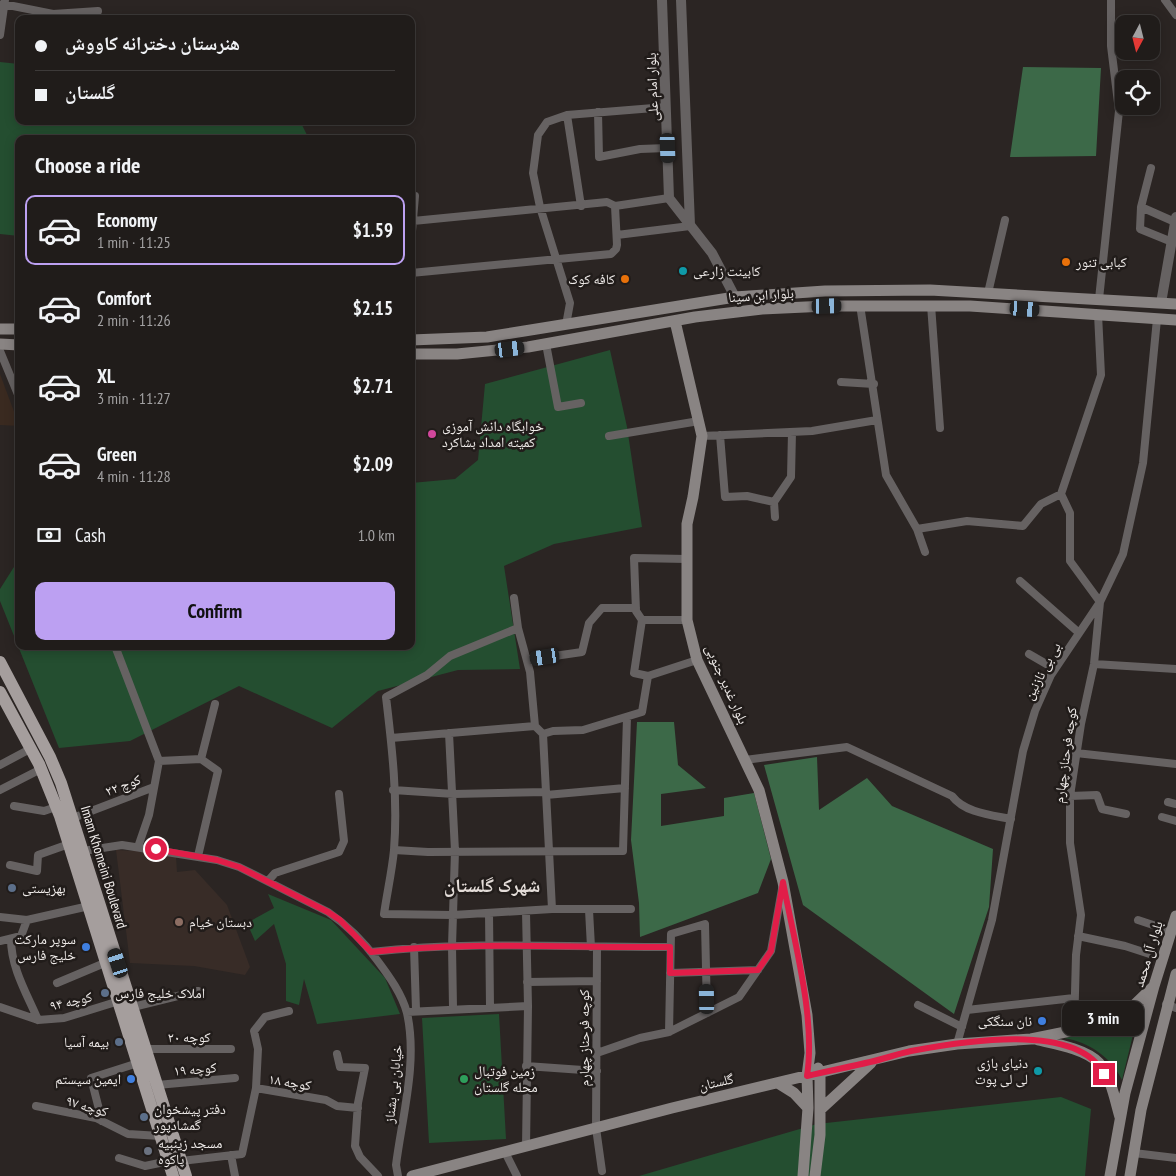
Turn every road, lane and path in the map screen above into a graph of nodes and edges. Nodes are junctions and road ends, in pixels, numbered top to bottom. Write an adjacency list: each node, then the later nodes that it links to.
1 (662, 0): 9 (street, بلوار امام علی)
2 (681, 0): 22 (street)
3 (1111, 0): 29 (street)
4 (1165, 0): 7 (street)
5 (4, 2): 6 (street); 8 (street)
6 (98, 10)
7 (1176, 15)
8 (0, 35)
9 (666, 107): 10 (street); 12 (street, بلوار امام علی)
10 (598, 112): 11 (street); 12 (street)
11 (567, 115): 15 (street); 17 (street)
12 (668, 148): 14 (street, بلوار امام علی)
13 (1151, 168): 18 (street)
14 (669, 198): 16 (street); 22 (street)
15 (580, 206): 16 (street); 17 (street)
16 (615, 206): 23 (street)
17 (540, 207): 21 (street); 25 (street)
18 (1141, 207): 20 (street); 24 (street)
19 (1005, 220): 27 (street)
20 (1176, 220): 24 (street)
21 (415, 221)
22 (690, 226): 23 (street); 28 (street)
23 (617, 235): 25 (street)
24 (1172, 242): 30 (street)
25 (558, 259): 26 (street); 39 (street)
26 (415, 273)
27 (988, 293): 28 (main road, بلوار ابن سینا); 29 (main road, بلوار ابن سینا)
28 (735, 297): 34 (main road); 39 (main road, بلوار ابن سینا)
29 (1099, 299): 30 (main road, بلوار ابن سینا)
30 (1162, 303): 31 (main road, بلوار ابن سینا)
31 (1176, 304)
32 (860, 305): 33 (main road, بلوار ابن سینا); 34 (main road, بلوار ابن سینا); 49 (street)
33 (931, 305): 35 (main road, بلوار ابن سینا); 54 (street)
34 (741, 310): 37 (main road, بلوار ابن سینا)
35 (1098, 314): 36 (main road, بلوار ابن سینا); 59 (street)
36 (1156, 319): 38 (main road, بلوار ابن سینا); 67 (street, بی بی نازنین)
37 (675, 320): 44 (main road, بلوار ابن سینا); 53 (main road, بلوار غدیر جنوبی)
38 (1176, 320)
39 (566, 325): 42 (main road, بلوار ابن سینا)
40 (0, 329): 41 (main road)
41 (15, 329)
42 (415, 340)
43 (0, 344): 45 (main road)
44 (546, 344): 47 (main road, بلوار ابن سینا); 51 (street)
45 (15, 345)
46 (0, 351): 50 (street)
47 (415, 354)
48 (841, 382): 49 (street)
49 (874, 384): 52 (street)
50 (15, 387)
51 (580, 403)
52 (877, 420): 55 (street); 62 (street)
53 (699, 421): 57 (street); 58 (main road, بلوار غدیر جنوبی)
54 (940, 428)
55 (792, 432): 56 (street); 60 (street)
56 (720, 435): 58 (street); 60 (street)
57 (609, 436)
58 (702, 436): 64 (main road, بلوار غدیر جنوبی)
59 (1061, 494): 62 (street); 67 (street)
60 (774, 502): 61 (street)
61 (775, 517)
62 (917, 528): 63 (street)
63 (925, 552)
64 (687, 559): 68 (street); 70 (main road, بلوار غدیر جنوبی)
65 (1020, 581): 72 (street)
66 (514, 598): 71 (street)
67 (1100, 602): 72 (street, بی بی نازنین); 78 (street, کوچه فرحناز چهارم)
68 (636, 608): 69 (street); 75 (street)
69 (642, 620): 70 (street); 82 (street)
70 (687, 620): 76 (main road, بلوار غدیر جنوبی)
71 (518, 628): 75 (street); 89 (street)
72 (1078, 632): 79 (street, بی بی نازنین)
73 (116, 650): 94 (street)
74 (1029, 654): 79 (street)
75 (527, 660): 86 (street)
76 (697, 660): 82 (street); 93 (main road, بلوار غدیر جنوبی)
77 (0, 662): 81 (main road, Imam Khomeini Boulevard)
78 (1094, 664): 80 (street); 91 (street, کوچه فرحناز چهارم)
79 (1055, 668): 111 (street, بی بی نازنین)
80 (1176, 669)
81 (3, 676): 110 (main road, Imam Khomeini Boulevard)
82 (648, 676): 85 (street)
83 (0, 692): 90 (main road, Imam Khomeini Boulevard)
84 (215, 704): 92 (street)
85 (627, 717): 88 (street); 99 (street)
86 (535, 726): 87 (street); 88 (street)
87 (449, 733): 89 (street); 103 (street)
88 (543, 734): 104 (street)
89 (391, 738): 101 (street)
90 (30, 749): 96 (street); 97 (main road, Imam Khomeini Boulevard)
91 (1076, 753): 95 (street); 105 (street, کوچه فرحناز چهارم)
92 (201, 759): 94 (street); 119 (street)
93 (745, 760): 111 (street); 122 (main road, بلوار غدیر جنوبی)
94 (159, 762): 98 (street)
95 (1176, 764)
96 (0, 765)
97 (41, 769): 100 (street); 107 (main road, Imam Khomeini Boulevard)
98 (154, 787): 110 (street, کوچ ۲۲); 114 (street)
99 (625, 788): 104 (street); 118 (street)
100 (0, 790)
101 (393, 790): 103 (street); 115 (street)
102 (340, 794): 121 (street)
103 (454, 794): 104 (street); 117 (street)
104 (546, 794): 118 (street)
105 (1070, 796): 108 (street); 135 (street, کوچه فرحناز چهارم)
106 (14, 806): 107 (street)
107 (56, 807): 113 (main road, Imam Khomeini Boulevard)
108 (1126, 814)
109 (1162, 817): 112 (street)
110 (73, 818): 116 (main road, Imam Khomeini Boulevard)
111 (1011, 818): 165 (street, بی بی نازنین)
112 (1176, 820)
113 (69, 844): 120 (street); 123 (main road, Imam Khomeini Boulevard)
114 (138, 847): 116 (street, خیابان بی بشناز); 119 (street, خیابان بی بشناز)
115 (394, 850): 117 (street); 129 (street)
116 (83, 851): 157 (main road, Imam Khomeini Boulevard)
117 (455, 851): 118 (street); 129 (street)
118 (549, 851): 124 (street)
119 (198, 856): 121 (street, خیابان بی بشناز)
120 (10, 865)
121 (268, 881): 144 (street, خیابان بی بشناز)
122 (783, 882): 147 (street); 178 (main road, بلوار غدیر جنوبی)
123 (89, 906): 132 (street); 146 (main road, Imam Khomeini Boulevard)
124 (552, 909): 126 (street); 127 (street)
125 (631, 909): 126 (street)
126 (589, 910): 142 (street, کوچه فرحناز چهارم)
127 (526, 912): 128 (street); 139 (street)
128 (489, 913): 129 (street); 138 (street)
129 (453, 915): 140 (street)
130 (1176, 916): 134 (main road, بلوار آل محمد)
131 (0, 917): 132 (street)
132 (27, 920): 136 (street)
133 (1138, 920): 134 (street)
134 (1170, 931): 145 (main road, بلوار آل محمد)
135 (1078, 936): 145 (street); 156 (street, کوچه فرحناز چهارم)
136 (11, 939): 137 (street); 169 (street)
137 (0, 941)
138 (489, 944): 139 (street); 140 (street); 162 (street)
139 (527, 945): 142 (street); 152 (street)
140 (452, 946): 141 (street); 163 (street)
141 (414, 947): 144 (street); 164 (street)
142 (594, 947): 143 (street); 151 (street, کوچه فرحناز چهارم)
143 (670, 947): 148 (street); 149 (street)
144 (371, 952): 167 (street, خیابان بی بشناز)
145 (1162, 958): 154 (main road, بلوار آل محمد)
146 (106, 962): 153 (street); 157 (main road, Imam Khomeini Boulevard)
147 (758, 970): 148 (street); 168 (street)
148 (706, 972): 149 (street); 168 (street)
149 (670, 973): 172 (street)
150 (1176, 974): 160 (main road)
151 (597, 981): 152 (street); 177 (street, کوچه فرحناز چهارم)
152 (526, 982): 159 (street)
153 (57, 983)
154 (1154, 986): 171 (main road, گلستان); 194 (main road, بلوار آل محمد)
155 (198, 991): 157 (street, کوچه ۹۴)
156 (1074, 998): 165 (street); 171 (street, کوچه فرحناز چهارم)
157 (127, 1002): 169 (street, کوچه ۹۴); 176 (main road, Imam Khomeini Boulevard); 181 (main road, Imam Khomeini Boulevard)
158 (918, 1005): 170 (street)
159 (528, 1006): 162 (street); 182 (street)
160 (1171, 1006): 200 (main road)
161 (0, 1007): 169 (street, کوچه ۹۴)
162 (490, 1007): 163 (street)
163 (453, 1008): 164 (street)
164 (416, 1010): 167 (street)
165 (967, 1010): 170 (street, بی بی نازنین)
166 (289, 1011): 189 (street)
167 (407, 1012): 210 (street, خیابان بی بشناز)
168 (707, 1013): 172 (street)
169 (38, 1020)
170 (962, 1027): 174 (street, بی بی نازنین)
171 (1074, 1031): 173 (main road, گلستان)
172 (669, 1032): 177 (street)
173 (1031, 1039): 174 (main road, گلستان); 194 (main road, گلستان)
174 (957, 1044): 180 (main road, گلستان)
175 (231, 1049): 176 (street, کوچه ۲۰)
176 (146, 1050): 188 (main road, Imam Khomeini Boulevard)
177 (597, 1053): 183 (street, کوچه فرحناز چهارم)
178 (810, 1053): 184 (main road, بلوار غدیر جنوبی); 185 (main road, بلوار غدیر جنوبی)
179 (338, 1054): 191 (street)
180 (872, 1062): 184 (main road, گلستان); 193 (main road)
181 (138, 1063): 195 (street); 197 (main road, Imam Khomeini Boulevard)
182 (526, 1066): 183 (street); 198 (street)
183 (597, 1071): 196 (street, کوچه فرحناز چهارم)
184 (820, 1073): 185 (main road, گلستان); 193 (main road)
185 (807, 1076): 187 (main road, گلستان); 192 (main road, بلوار غدیر جنوبی)
186 (235, 1078): 188 (street, کوچه ۱۹)
187 (778, 1083): 192 (main road); 196 (main road, گلستان)
188 (157, 1085): 204 (main road, Imam Khomeini Boulevard)
189 (256, 1088): 191 (street, کوچه ۱۸); 201 (street, کوچه ۱۸)
190 (36, 1106): 195 (street, کوچه ۹۷)
191 (358, 1108): 209 (street)
192 (808, 1108): 213 (main road, بلوار غدیر جنوبی)
193 (821, 1110): 214 (main road)
194 (1120, 1119): 215 (main road, بلوار آل محمد)
195 (102, 1121): 197 (street, کوچه ۹۷)
196 (596, 1128): 198 (main road, گلستان); 205 (street, کوچه فرحناز چهارم)
197 (160, 1136): 204 (main road, Imam Khomeini Boulevard)
198 (526, 1147): 199 (main road, گلستان)
199 (505, 1152): 211 (main road, گلستان); 212 (street)
200 (1134, 1153): 203 (street); 216 (main road)
201 (231, 1155): 204 (street); 208 (street)
202 (119, 1158): 204 (street)
203 (1176, 1158)
204 (175, 1161): 206 (main road, Imam Khomeini Boulevard); 207 (main road, Imam Khomeini Boulevard)
205 (602, 1171)
206 (173, 1176)
207 (186, 1176)
208 (235, 1176)
209 (378, 1176)
210 (398, 1176)
211 (412, 1176)
212 (516, 1176)
213 (803, 1176)
214 (816, 1176)
215 (1110, 1176)
216 (1130, 1176)

